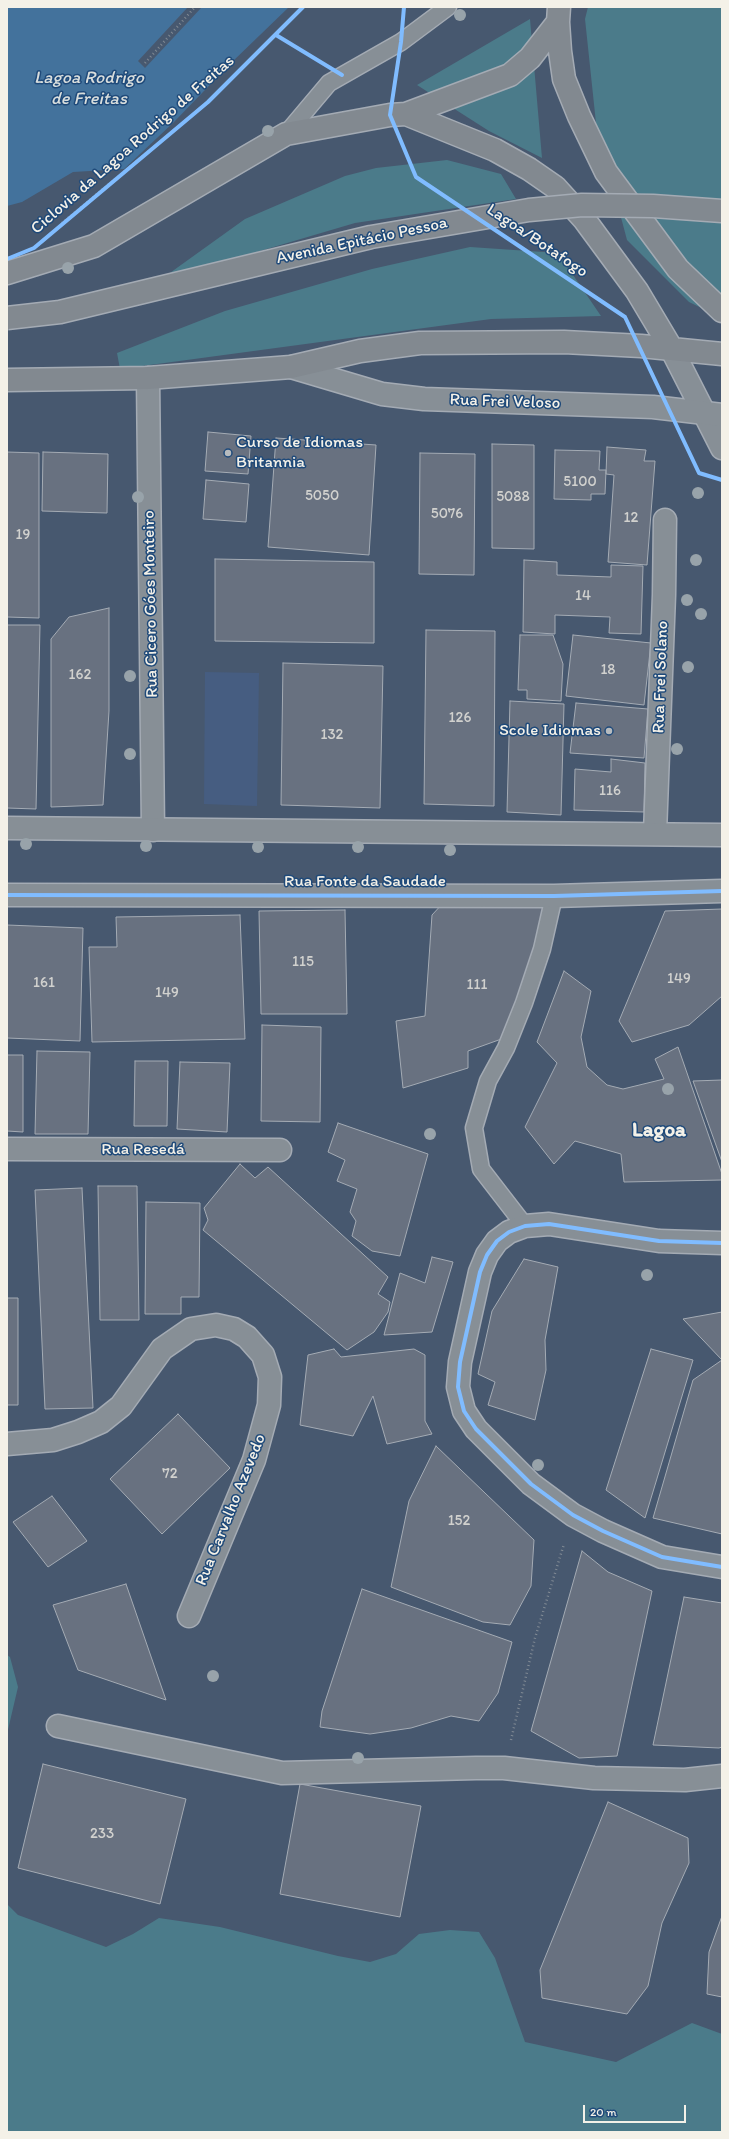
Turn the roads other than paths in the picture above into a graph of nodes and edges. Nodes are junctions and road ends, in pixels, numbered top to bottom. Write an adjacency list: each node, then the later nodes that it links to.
1 (448, 7): 4 (lane)
2 (558, 14): 3 (highway); 7 (highway)
3 (406, 114): 4 (highway); 9 (highway)
4 (286, 134): 6 (highway)
5 (722, 211): 8 (highway, Avenida Epitácio Pessoa, bridge)
6 (7, 273)
7 (722, 311)
8 (7, 318)
9 (671, 348): 10 (highway); 11 (highway); 14 (street)
10 (722, 354)
11 (291, 367): 12 (highway); 14 (street, Rua Frei Veloso)
12 (148, 378): 13 (highway); 18 (street, Rua Cicero Góes Monteiro)
13 (7, 380)
14 (714, 414): 15 (street)
15 (722, 448)
16 (664, 520): 19 (street, Rua Frei Solano)
17 (7, 828): 18 (street)
18 (153, 830): 19 (street)
19 (655, 833): 20 (street)
20 (722, 835)
21 (722, 891): 23 (street, Rua Fonte da Saudade)
22 (7, 895): 23 (street, Rua Fonte da Saudade)
23 (554, 896): 26 (lane)
24 (7, 1150): 25 (street, Rua Resedá)
25 (280, 1150)
26 (525, 1226): 27 (street); 29 (street)
27 (722, 1244)
28 (7, 1444): 30 (street, Rua Carvalho Azevedo)
29 (722, 1568)
30 (189, 1616)
31 (58, 1726): 32 (street)
32 (722, 1776)

